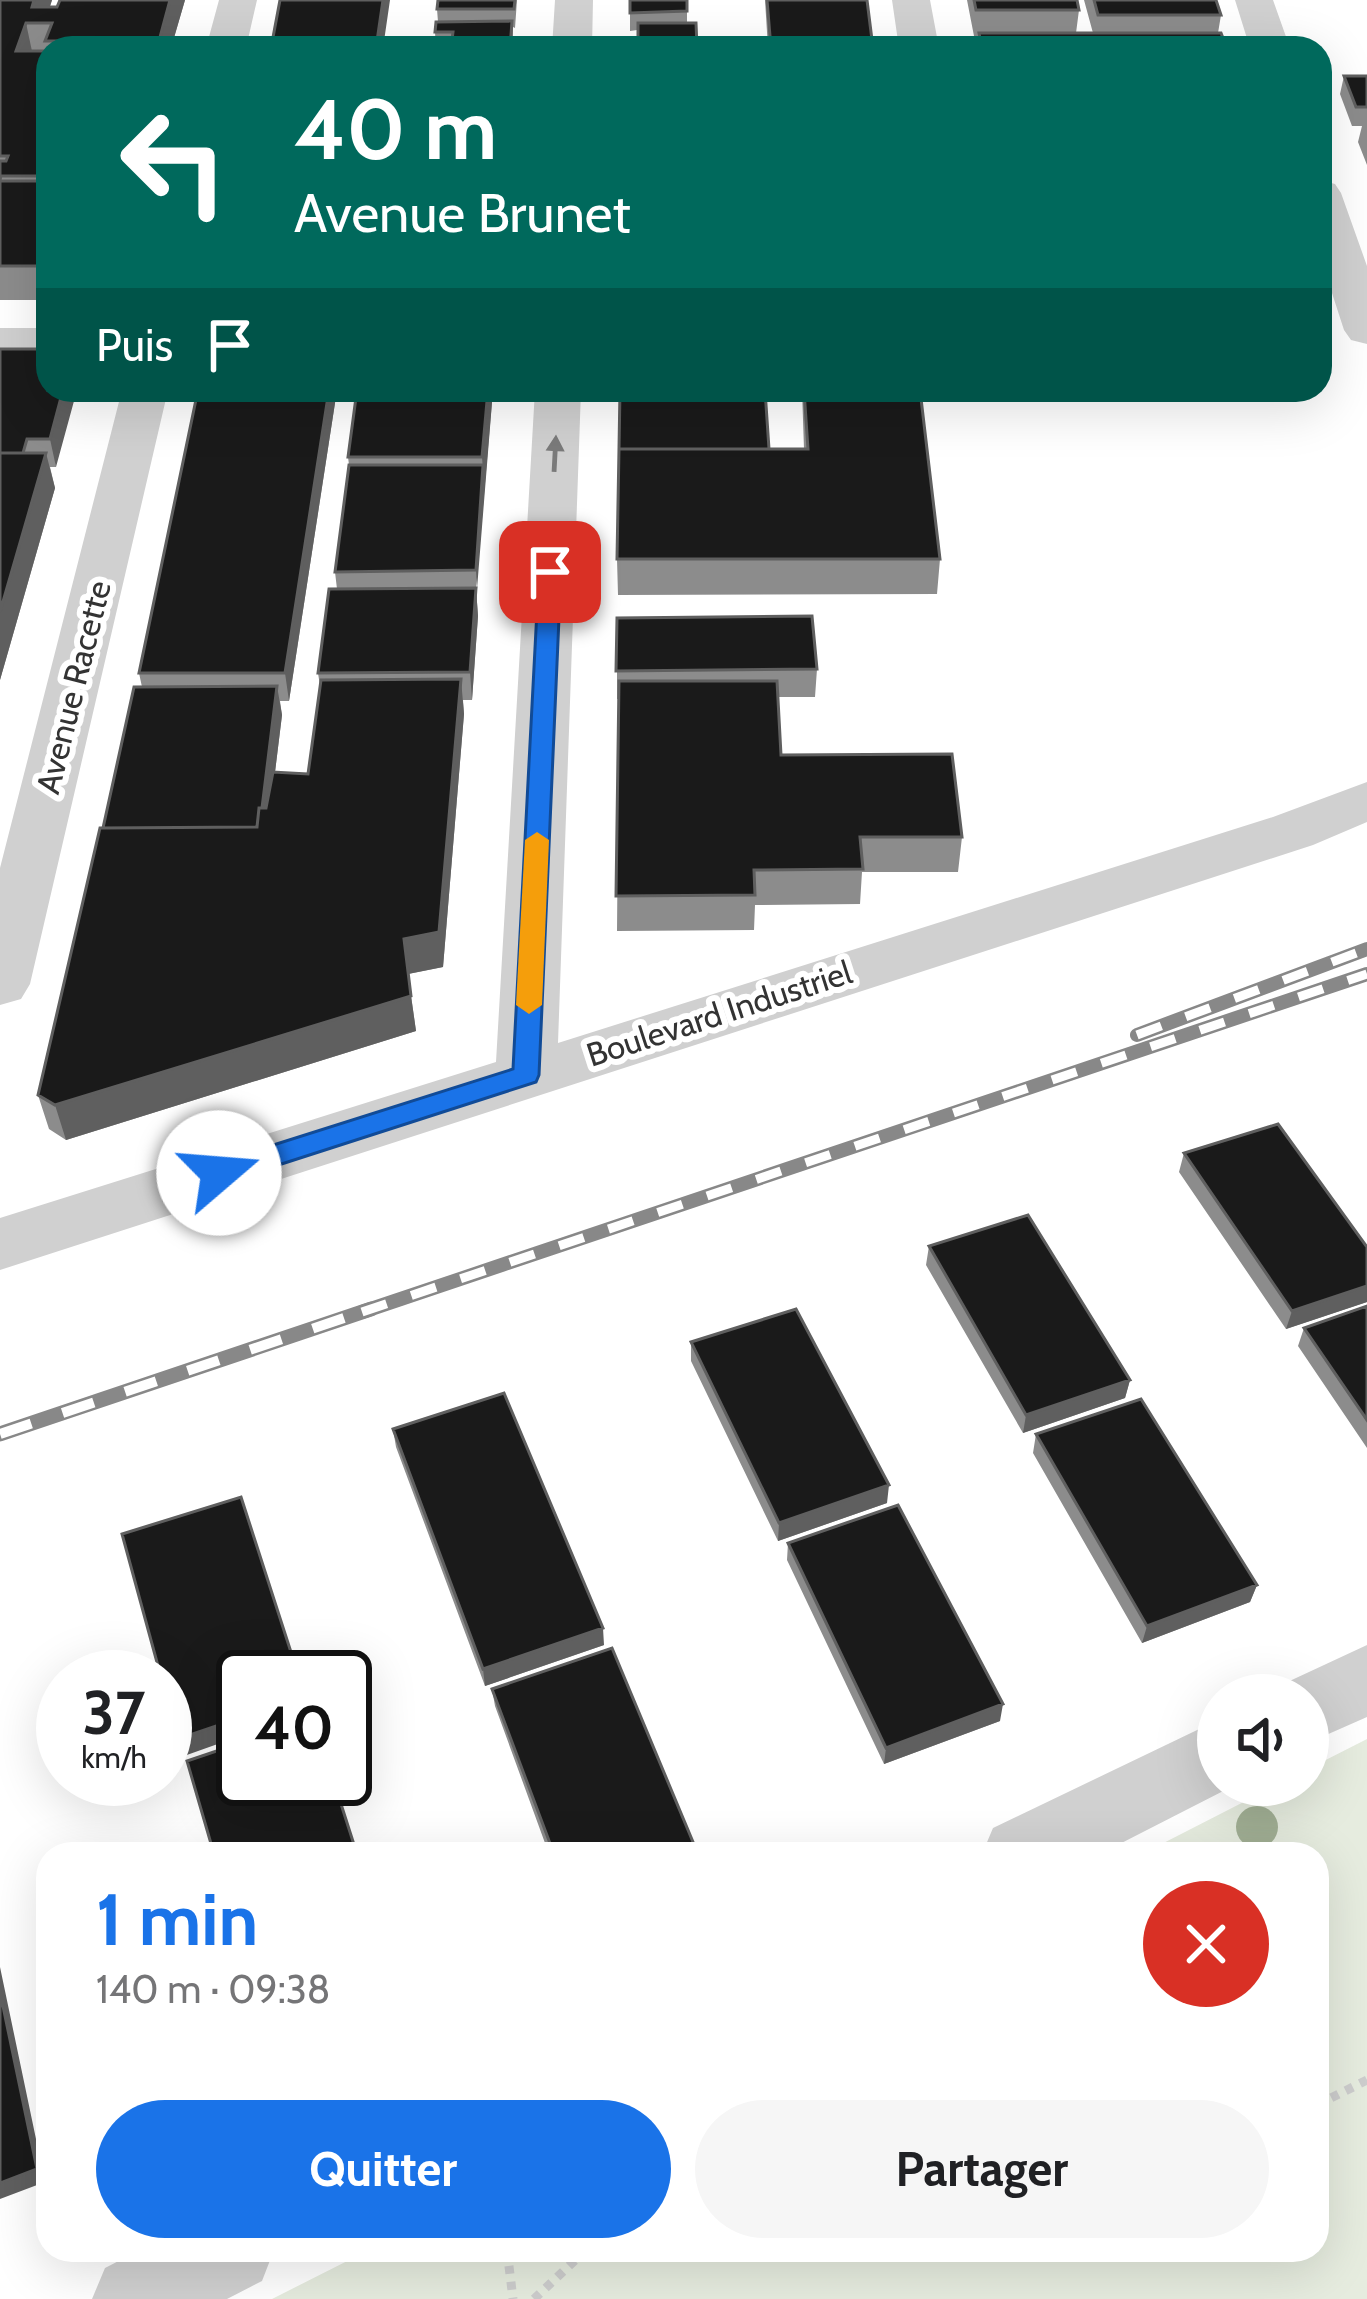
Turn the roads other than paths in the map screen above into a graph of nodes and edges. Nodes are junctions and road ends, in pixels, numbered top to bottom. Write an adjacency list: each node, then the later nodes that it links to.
1 (238, 0): 5 (street)
2 (574, 0): 6 (street)
3 (911, 0): 7 (street)
4 (1254, 0): 8 (street)
5 (229, 36)
6 (572, 36)
7 (917, 36)
8 (1266, 36)
9 (1332, 228): 10 (street)
10 (1367, 332): 11 (street)
11 (1332, 334)
12 (36, 342): 13 (street)
13 (0, 343)
14 (143, 402): 17 (street, Avenue Racette)
15 (557, 402): 18 (street, one-way to 15)
16 (1367, 801): 18 (street, Boulevard Industriel)
17 (0, 984)
18 (526, 1075): 19 (street, Boulevard Industriel)
19 (0, 1244)
20 (1367, 1679): 21 (street)
21 (1329, 1698)
22 (1197, 1766): 23 (street)
23 (1045, 1842)
24 (208, 2262): 25 (street)
25 (136, 2299)

